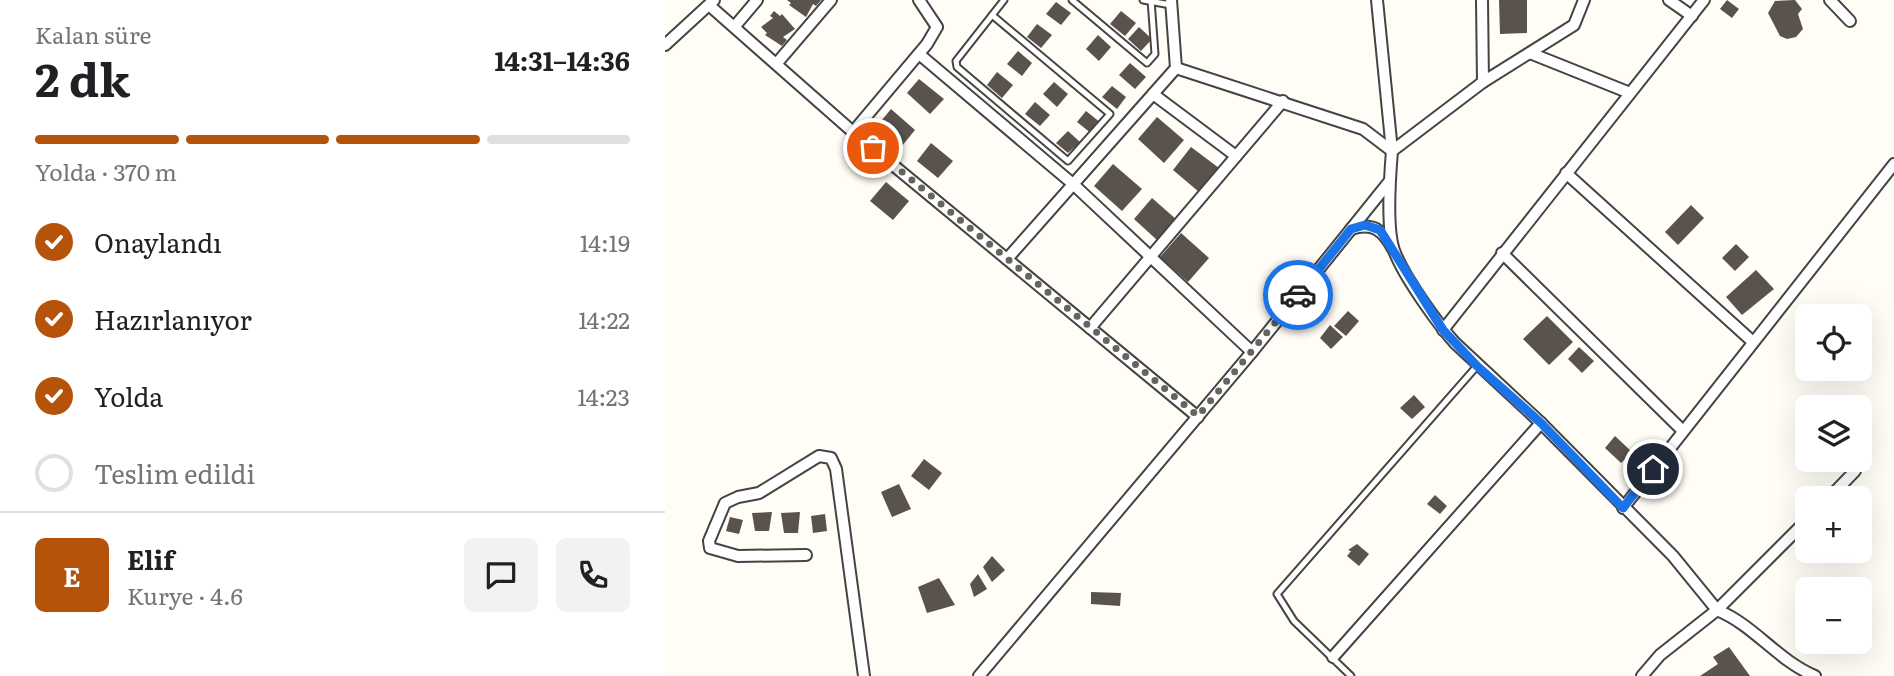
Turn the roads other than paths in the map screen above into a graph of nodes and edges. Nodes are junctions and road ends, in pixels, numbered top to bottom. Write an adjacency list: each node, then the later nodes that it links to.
1 (757, 0): 19 (street)
2 (831, 0): 23 (street)
3 (919, 0): 22 (street)
4 (1005, 0): 16 (lane)
5 (1072, 0): 13 (lane)
6 (1143, 0): 13 (lane)
7 (1377, 0): 30 (street)
8 (1482, 0): 25 (street)
9 (1584, 0): 21 (street)
10 (1669, 0): 17 (street)
11 (1704, 0): 17 (street)
12 (1830, 0): 18 (street)
13 (1151, 1): 14 (lane)
14 (1171, 2): 24 (street)
15 (712, 3): 19 (street); 20 (street)
16 (992, 15): 16 (lane)
17 (1692, 16): 26 (street)
18 (1850, 22)
19 (735, 26): 23 (street)
20 (665, 45)
21 (1530, 53): 25 (street); 26 (street)
22 (919, 54): 29 (street); 35 (street)
23 (776, 63): 29 (street)
24 (1176, 68): 27 (street); 28 (street)
25 (1483, 82): 30 (street)
26 (1630, 93): 33 (street)
27 (1153, 94): 31 (street); 35 (street)
28 (1283, 102): 30 (street); 31 (street)
29 (853, 132): 40 (street)
30 (1392, 151): 34 (street)
31 (1236, 156): 39 (street)
32 (1894, 164): 43 (street)
33 (1566, 173): 38 (street); 43 (street)
34 (1389, 182): 36 (street); 37 (street)
35 (1073, 184): 39 (street); 40 (street)
36 (1351, 229): 37 (street); 44 (street)
37 (1394, 252): 42 (street)
38 (1502, 253): 42 (street); 48 (street)
39 (1150, 257): 41 (street); 44 (street)
40 (1007, 259): 41 (street)
41 (1090, 328): 46 (street)
42 (1443, 330): 45 (street)
43 (1753, 342): 48 (street)
44 (1252, 352): 46 (street)
45 (1477, 366): 47 (street); 55 (lane)
46 (1198, 416): 57 (street)
47 (1541, 423): 51 (street); 55 (street)
48 (1682, 430): 51 (street)
49 (1854, 472): 50 (street)
50 (1841, 486)
51 (1623, 508): 54 (street)
52 (1795, 532): 54 (street)
53 (806, 555): 56 (street)
54 (1717, 610): 59 (street); 60 (street)
55 (1333, 657): 58 (lane)
56 (864, 676)
57 (979, 676)
58 (1351, 676)
59 (1642, 676)
60 (1815, 676)

